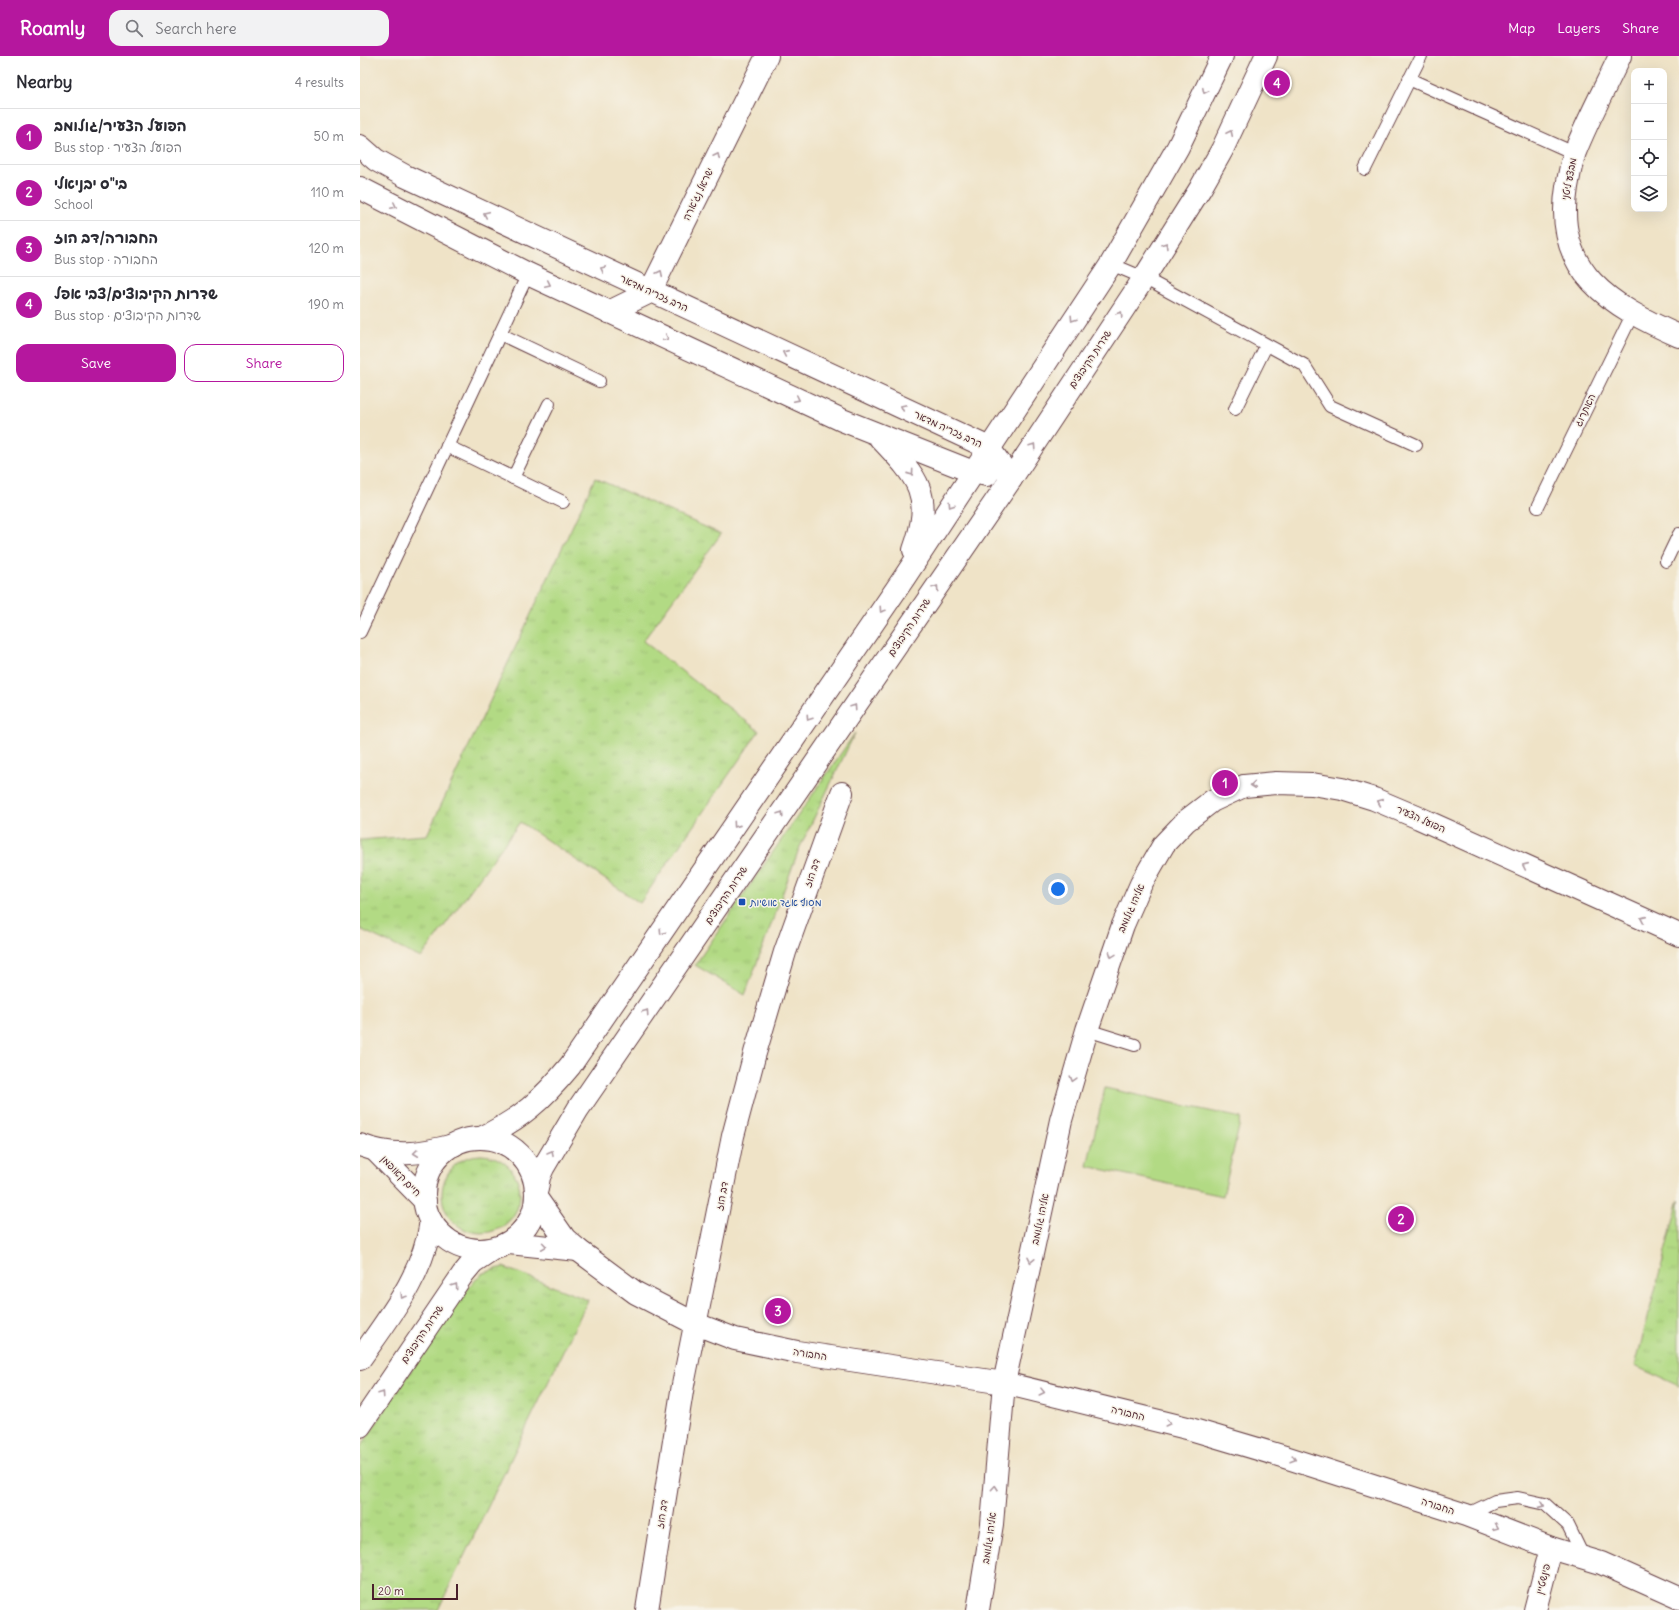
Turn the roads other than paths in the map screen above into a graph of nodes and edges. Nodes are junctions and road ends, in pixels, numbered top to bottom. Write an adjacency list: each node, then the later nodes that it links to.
1 (767, 56): 14 (street, ישראל נג'ארה, one-way to 1)
2 (1222, 56): 11 (street, one-way to 11)
3 (1266, 56): 13 (street, שדרות הקיבוצים, one-way to 3)
4 (1421, 56): 6 (lane)
5 (1620, 56): 8 (street, מבצע ליטני)
6 (1409, 79): 8 (lane); 9 (lane)
7 (360, 146): 14 (street, הרב זכריה מדאר, one-way to 7)
8 (1574, 153): 16 (street, מבצע ליטני)
9 (1365, 169)
10 (360, 188): 12 (street, one-way to 12)
11 (1111, 264): 13 (lane); 26 (street, one-way to 26)
12 (528, 274): 15 (street, one-way to 15); 17 (lane)
13 (1144, 278): 19 (lane); 29 (street, שדרות הקיבוצים, one-way to 13)
14 (650, 292): 15 (street); 26 (street, הרב זכריה מדאר, one-way to 14)
15 (609, 312): 23 (street, one-way to 23)
16 (1633, 313): 18 (street, מבצע ליטני); 31 (lane, האתרוג)
17 (500, 334): 20 (lane); 25 (lane)
18 (1679, 336)
19 (1266, 346): 22 (lane); 24 (lane)
20 (599, 381)
21 (549, 404): 28 (lane)
22 (1235, 409)
23 (876, 433): 27 (street); 34 (street, one-way to 34)
24 (1416, 445)
25 (447, 446): 28 (lane); 35 (lane)
26 (989, 448): 27 (street); 29 (street, הרב זכריה מדאר)
27 (973, 472): 29 (street); 34 (street, one-way to 34)
28 (512, 478): 30 (lane)
29 (1011, 479): 44 (street, שדרות הקיבוצים, one-way to 29)
30 (563, 502)
31 (1538, 507)
32 (1679, 534): 33 (lane)
33 (1666, 562)
34 (904, 578): 41 (street, one-way to 41)
35 (360, 632)
36 (842, 793): 48 (street, דב הוז)
37 (1164, 844): 38 (street, הפועל הצעיר, one-way to 37); 39 (street, אליהו גולומב, one-way to 39)
38 (1679, 935)
39 (1087, 1030): 40 (lane); 50 (street, אליהו גולומב, one-way to 50)
40 (1135, 1045)
41 (481, 1138): 42 (street); 44 (street)
42 (454, 1144): 43 (street, חיים קאופמן, one-way to 43); 45 (street)
43 (368, 1148): 45 (street, חיים קאופמן)
44 (537, 1194): 46 (street); 47 (street, החבורה)
45 (428, 1211): 46 (street); 49 (street, one-way to 49)
46 (500, 1246): 47 (street, one-way to 47); 51 (street, שדרות הקיבוצים, one-way to 46)
47 (578, 1250): 48 (street, החבורה)
48 (696, 1324): 50 (street, החבורה); 56 (street, דב הוז)
49 (360, 1359)
50 (1004, 1382): 52 (street, החבורה, one-way to 52); 57 (street, אליהו גולומב, one-way to 50)
51 (360, 1426)
52 (1466, 1515): 53 (street, החבורה, one-way to 53); 54 (lane, one-way to 54)
53 (1551, 1548): 54 (street, החבורה); 58 (street, פינשטיין)
54 (1585, 1558): 55 (street, החבורה)
55 (1679, 1598)
56 (647, 1610)
57 (978, 1610)
58 (1535, 1610)

